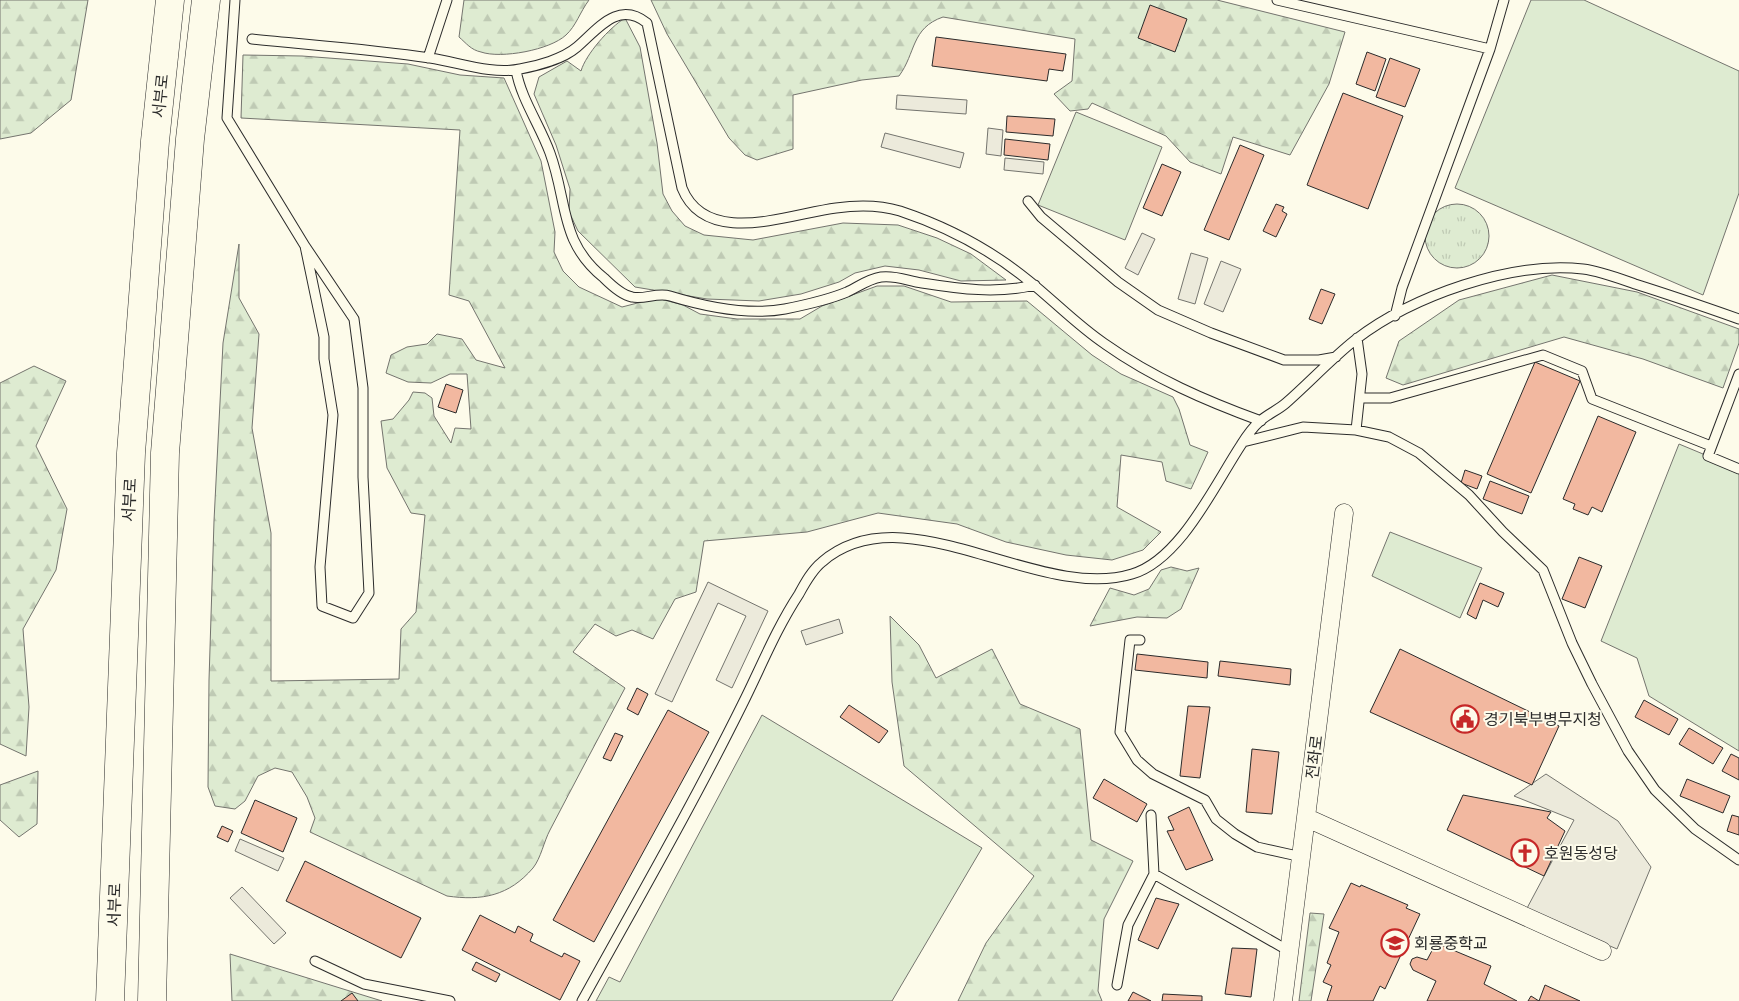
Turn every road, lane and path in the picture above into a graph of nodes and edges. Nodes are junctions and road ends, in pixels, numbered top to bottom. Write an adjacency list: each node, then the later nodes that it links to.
1 (170, 0): 36 (highway, 서부로)
2 (206, 0): 37 (highway)
3 (235, 0): 12 (lane)
4 (447, 0): 9 (lane)
5 (1277, 0): 8 (lane)
6 (1504, 0): 8 (lane)
7 (252, 39): 9 (lane)
8 (1490, 49): 14 (lane)
9 (428, 58): 10 (lane)
10 (516, 70): 13 (lane); 13 (lane)
11 (1028, 201): 17 (lane)
12 (305, 246): 12 (lane)
13 (1034, 285): 20 (lane)
14 (1395, 316): 15 (lane); 16 (lane)
15 (1739, 319)
16 (1357, 338): 17 (lane); 19 (lane)
17 (1336, 357): 20 (lane)
18 (1739, 374): 23 (lane)
19 (1360, 398): 21 (lane); 23 (lane)
20 (1261, 421): 22 (lane)
21 (1356, 430): 22 (lane); 30 (lane)
22 (1243, 442): 39 (lane)
23 (1711, 446): 24 (lane)
24 (1739, 469)
25 (1344, 513): 28 (street, 전좌로)
26 (1140, 640): 29 (lane)
27 (1151, 815): 31 (lane)
28 (1306, 818): 29 (street, 전좌로); 33 (street)
29 (1302, 857): 32 (street, 전좌로)
30 (1739, 860)
31 (1154, 874): 32 (lane); 35 (lane)
32 (1290, 951): 40 (street, 전좌로)
33 (1602, 951)
34 (315, 961): 38 (lane)
35 (1116, 985)
36 (110, 1001)
37 (152, 1001)
38 (450, 1001)
39 (582, 1001)
40 (1283, 1001)

